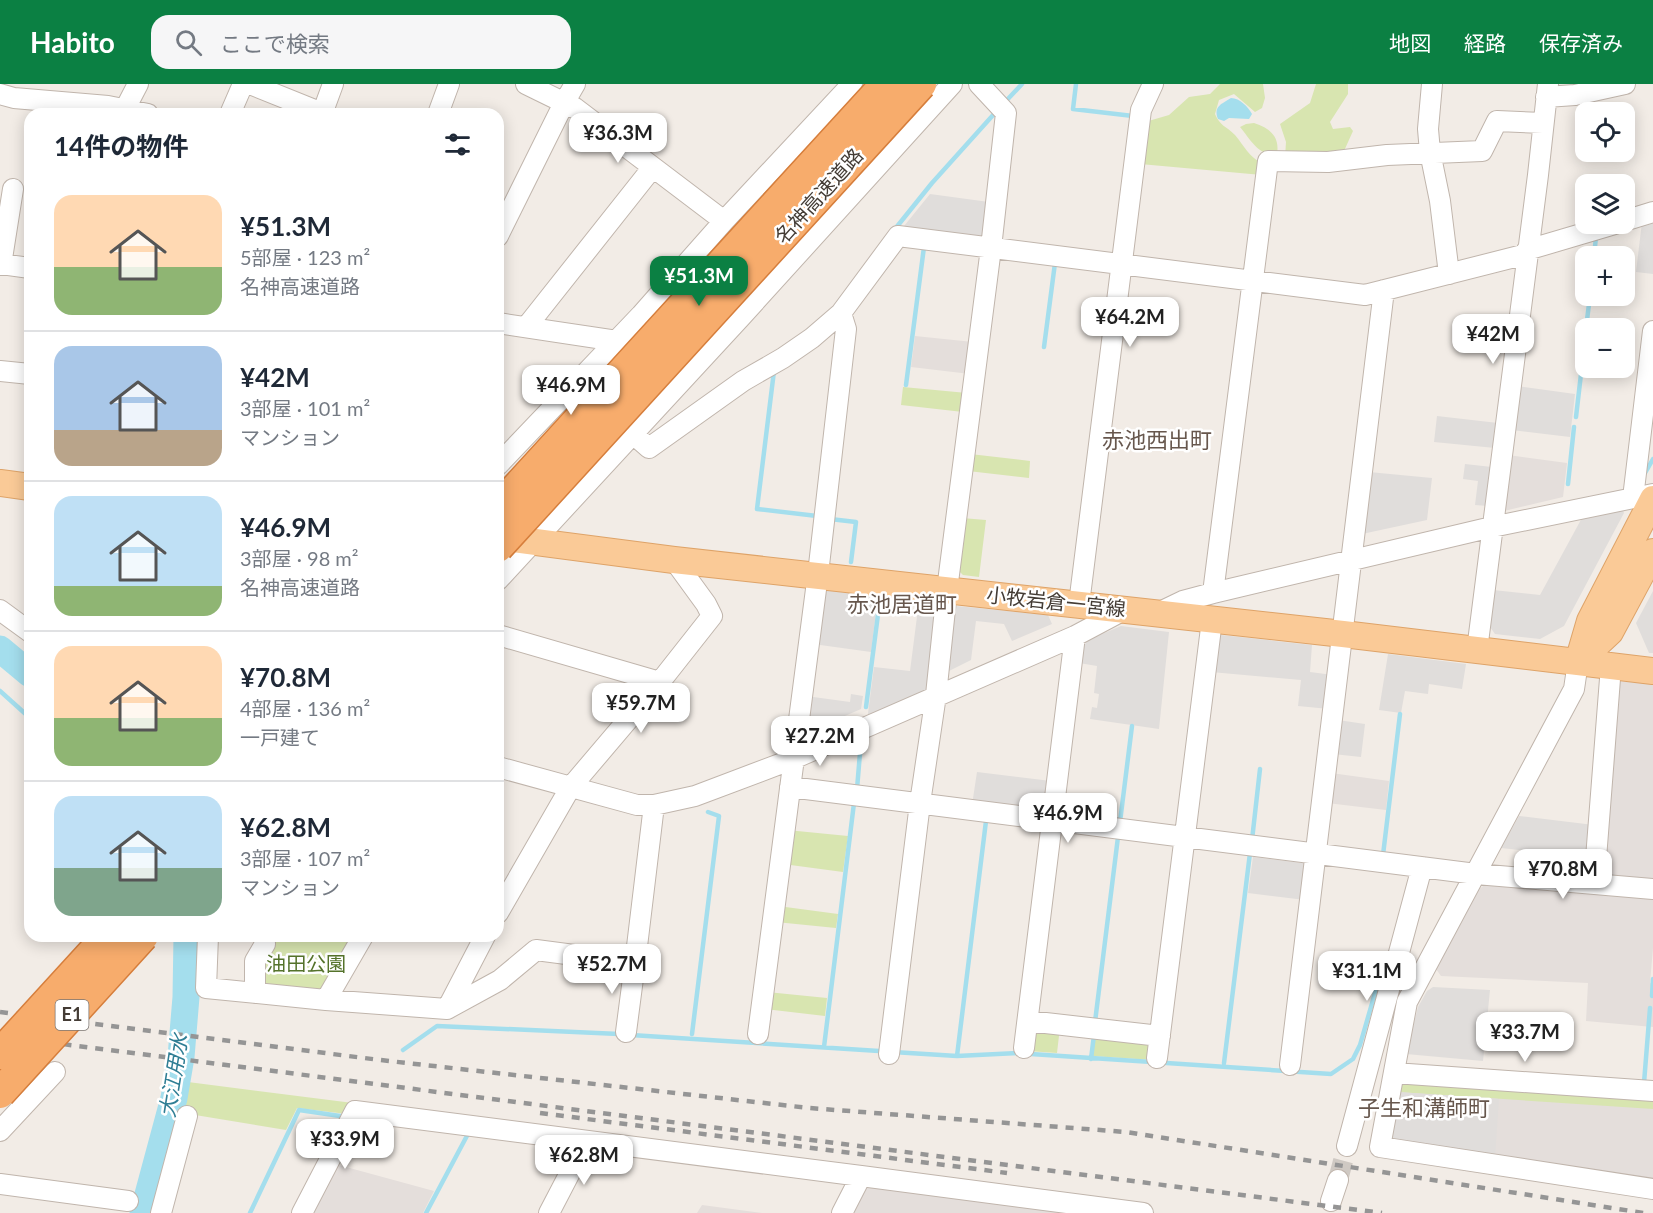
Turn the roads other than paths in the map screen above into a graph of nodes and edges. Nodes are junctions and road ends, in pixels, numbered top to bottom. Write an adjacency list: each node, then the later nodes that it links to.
1 (138, 84): 21 (street)
2 (243, 84): 22 (street)
3 (250, 84): 23 (street)
4 (333, 84): 24 (street)
5 (449, 84): 25 (street)
6 (526, 84): 19 (street)
7 (576, 84): 19 (street)
8 (852, 84): 32 (street)
9 (886, 84): 58 (highway, 名神高速道路, bridge)
10 (921, 84): 61 (highway, 名神高速道路, bridge)
11 (952, 84): 45 (street)
12 (979, 84): 35 (street)
13 (1153, 84): 38 (street)
14 (1432, 84): 27 (street)
15 (1625, 84): 16 (street)
16 (1547, 90): 26 (street)
17 (24, 91): 18 (street); 20 (street)
18 (0, 94)
19 (564, 103): 28 (street); 33 (street)
20 (109, 108)
21 (115, 108)
22 (233, 108)
23 (308, 108)
24 (324, 108)
25 (440, 108)
26 (1543, 123): 27 (street); 36 (street)
27 (1430, 152): 41 (street); 42 (street)
28 (654, 167): 32 (street); 47 (street)
29 (13, 189): 37 (street)
30 (1653, 212): 31 (street)
31 (1635, 218)
32 (724, 221): 40 (street)
33 (504, 224)
34 (1584, 234): 36 (street)
35 (991, 248): 38 (street); 44 (street); 68 (street)
36 (1527, 252): 41 (street); 59 (street)
37 (0, 264): 39 (street)
38 (1122, 264): 42 (street); 70 (street)
39 (24, 267)
40 (682, 268): 45 (street); 49 (street)
41 (1449, 274): 43 (street)
42 (1254, 281): 43 (street); 69 (street)
43 (1384, 290): 65 (street)
44 (841, 313): 52 (street); 67 (street)
45 (740, 318): 52 (street)
46 (504, 323): 47 (street)
47 (527, 326): 49 (street)
48 (1653, 331): 57 (street)
49 (617, 340): 53 (street)
50 (0, 371): 51 (street)
51 (24, 373)
52 (633, 434): 62 (street)
53 (504, 459)
54 (0, 483): 55 (main road)
55 (24, 486)
56 (1653, 494): 57 (street)
57 (1643, 499): 59 (street); 81 (main road)
58 (504, 501)
59 (1492, 527): 65 (street); 80 (street)
60 (504, 538): 62 (main road, 小牧岩倉一宮線)
61 (504, 540)
62 (533, 541): 64 (main road, 小牧岩倉一宮線); 66 (street)
63 (1653, 552): 81 (main road)
64 (674, 560): 67 (main road, 小牧岩倉一宮線); 84 (street)
65 (1352, 560): 69 (street); 77 (street)
66 (504, 573)
67 (818, 574): 68 (main road, 小牧岩倉一宮線); 86 (street)
68 (947, 590): 70 (main road, 小牧岩倉一宮線); 85 (street)
69 (1213, 593): 74 (street)
70 (1079, 604): 72 (main road, 小牧岩倉一宮線)
71 (0, 608): 73 (street); 76 (street)
72 (1124, 610): 74 (main road, 小牧岩倉一宮線); 78 (street)
73 (24, 614)
74 (1156, 614): 75 (main road, 小牧岩倉一宮線)
75 (1212, 620): 77 (main road, 小牧岩倉一宮線); 93 (street)
76 (24, 627)
77 (1343, 633): 80 (main road, 小牧岩倉一宮線); 94 (street)
78 (1075, 636): 85 (street); 92 (street)
79 (504, 637): 84 (street)
80 (1476, 650): 81 (main road, 小牧岩倉一宮線)
81 (1578, 662): 82 (main road, 小牧岩倉一宮線); 96 (street)
82 (1611, 666): 83 (main road, 小牧岩倉一宮線); 97 (street)
83 (1653, 671)
84 (660, 682): 89 (street)
85 (936, 695): 86 (street); 90 (street)
86 (793, 759): 88 (street); 91 (street)
87 (504, 768): 89 (street)
88 (790, 787): 90 (street); 112 (street)
89 (570, 788): 91 (street); 99 (street)
90 (920, 803): 92 (street); 116 (street)
91 (654, 805): 106 (street)
92 (1052, 820): 93 (street); 110 (street)
93 (1185, 837): 94 (street); 113 (street)
94 (1316, 854): 95 (street); 118 (street)
95 (1422, 867): 96 (street); 126 (street)
96 (1476, 874): 97 (street); 120 (street)
97 (1594, 884): 98 (street)
98 (1653, 889)
99 (504, 903)
100 (103, 942): 115 (highway, E1, bridge)
101 (138, 942): 122 (highway, E1, bridge)
102 (208, 942): 107 (street)
103 (265, 942): 107 (street)
104 (360, 942): 108 (street)
105 (482, 942): 109 (street)
106 (635, 963): 109 (street); 111 (street)
107 (255, 993): 108 (street)
108 (326, 1000): 109 (street)
109 (447, 1009)
110 (1028, 1021): 113 (street); 114 (street)
111 (626, 1032)
112 (758, 1034)
113 (1160, 1036): 117 (street)
114 (1024, 1048)
115 (0, 1054)
116 (889, 1054)
117 (1157, 1058)
118 (1290, 1065)
119 (55, 1072): 124 (street)
120 (1394, 1073): 121 (street); 130 (street)
121 (1653, 1091)
122 (0, 1093)
123 (187, 1116): 133 (street)
124 (0, 1131)
125 (586, 1142): 127 (street); 134 (street); 135 (street)
126 (1347, 1146)
127 (861, 1176): 136 (street); 137 (street)
128 (1338, 1180): 132 (street)
129 (0, 1184): 131 (street)
130 (1653, 1189)
131 (128, 1201)
132 (1332, 1201)
133 (160, 1213)
134 (302, 1213)
135 (549, 1213)
136 (842, 1213)
137 (1135, 1213)

